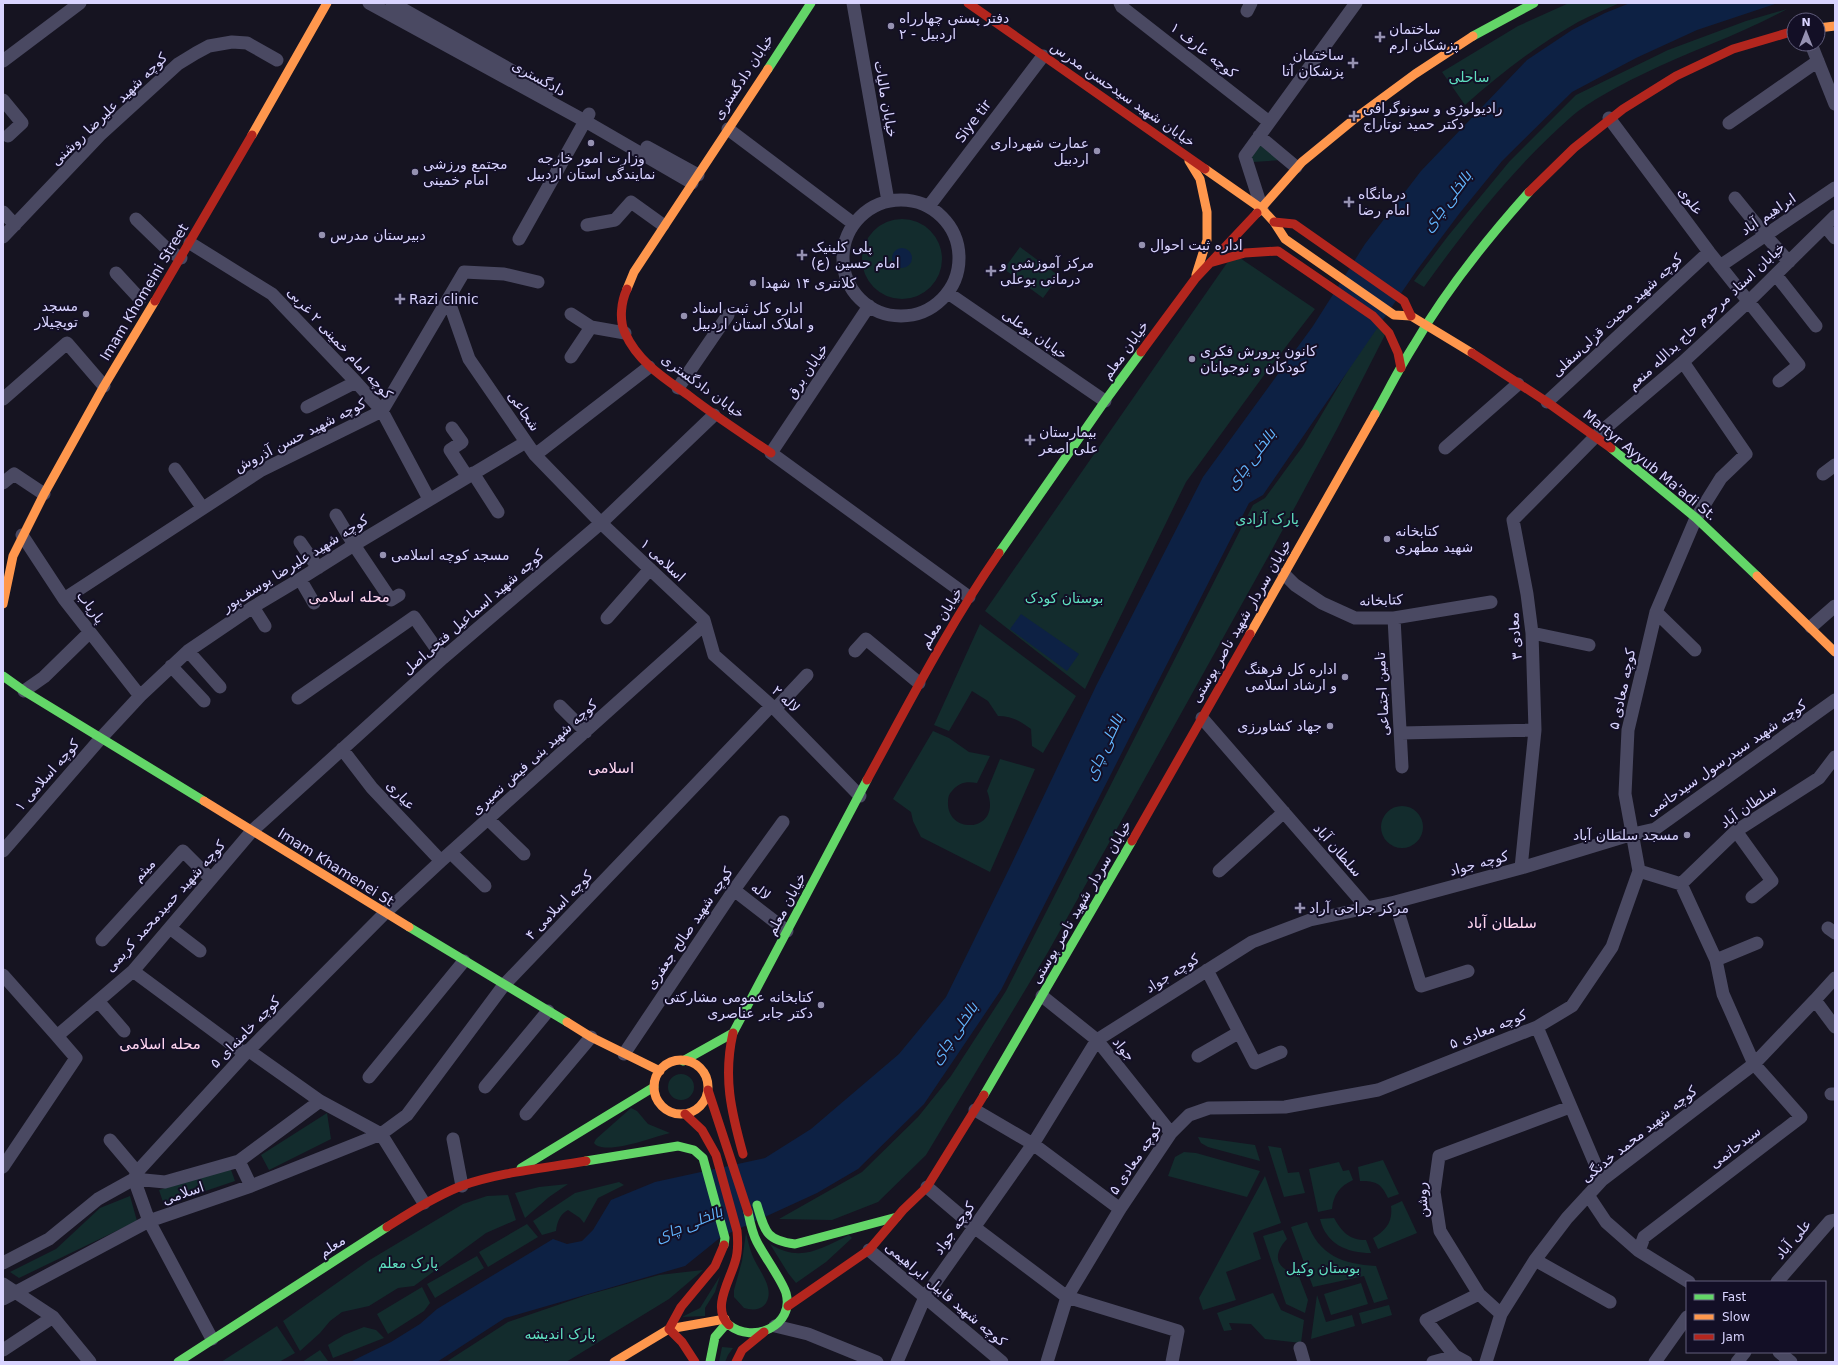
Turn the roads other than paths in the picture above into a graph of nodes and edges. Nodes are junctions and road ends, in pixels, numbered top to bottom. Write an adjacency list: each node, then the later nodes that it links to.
1 (80, 3): 16 (street)
2 (327, 3): 18 (main road, Imam Khomeini Street)
3 (369, 3): 12 (street, دادگستری)
4 (392, 3): 12 (street)
5 (811, 3): 25 (main road, خیابان دادگستری)
6 (853, 3): 33 (street, خیابان مالیات)
7 (968, 3): 14 (main road, خیابان شهید سیدحسن مدرس)
8 (1120, 3): 23 (street, کوچه عارف ۱)
9 (1356, 3): 23 (street)
10 (1534, 3): 29 (main road, خیابان معلم)
11 (1786, 33): 22 (main road, خیابان سردار شهید ناصر پوستی)
12 (461, 47): 21 (street, دادگستری)
13 (1814, 52): 17 (street)
14 (1043, 56): 28 (main road, خیابان شهید سیدحسن مدرس); 34 (street, Siye tir)
15 (277, 60): 18 (main road); 41 (street, کوچه شهید علیرضا روشنی)
16 (3, 61)
17 (1818, 61): 20 (street); 24 (street)
18 (289, 67): 49 (main road, Imam Khomeini Street)
19 (3, 100): 26 (street)
20 (1835, 104)
21 (586, 117): 30 (street, دادگستری); 48 (street)
22 (1609, 118): 50 (street, علوی); 70 (main road, خیابان سردار شهید ناصر پوستی)
23 (1269, 122): 27 (street)
24 (1729, 123)
25 (728, 129): 30 (main road, خیابان دادگستری); 40 (street)
26 (8, 136)
27 (1259, 136): 29 (street); 35 (street)
28 (1185, 155): 35 (main road, خیابان شهید سیدحسن مدرس); 57 (main road)
29 (1296, 168): 35 (main road, خیابان معلم)
30 (695, 179): 43 (main road, خیابان دادگستری)
31 (1835, 188): 45 (street, ابراهیم آباد)
32 (1735, 198): 45 (street)
33 (888, 201): 34 (street); 40 (street)
34 (929, 206): 59 (street)
35 (1262, 209): 39 (main road, خیابان شهید سیدحسن مدرس); 53 (main road, خیابان معلم)
36 (3, 212): 41 (street)
37 (1835, 216): 44 (street, خیابان استاد مرحوم حاج یدالله منعم)
38 (136, 219): 51 (street)
39 (1274, 222): 69 (main road, خیابان شهید سیدحسن مدرس); 69 (main road)
40 (854, 224): 64 (street)
41 (15, 225): 46 (street, کوچه شهید علیرضا روشنی)
42 (587, 225): 43 (street)
43 (663, 225): 73 (main road, خیابان دادگستری)
44 (1825, 226): 47 (street); 52 (street, خیابان استاد مرحوم حاج یدالله منعم)
45 (1764, 235): 52 (street); 54 (street, ابراهیم آباد)
46 (3, 237)
47 (1835, 238)
48 (519, 239)
49 (186, 240): 51 (main road, Imam Khomeini Street); 60 (street, کوچه امام خمینی ۲ غربی)
50 (1709, 252): 54 (street, علوی); 85 (street, کوچه شهید محبت قزلی‌سفلی)
51 (181, 258): 65 (main road, Imam Khomeini Street)
52 (1789, 262): 56 (street, خیابان استاد مرحوم حاج یدالله منعم)
53 (1210, 263): 57 (main road, خیابان معلم); 77 (main road)
54 (1720, 266): 63 (street, علوی)
55 (116, 274): 61 (street)
56 (1776, 275): 63 (street, خیابان استاد مرحوم حاج یدالله منعم); 71 (street)
57 (1195, 279): 84 (main road, خیابان معلم)
58 (538, 282): 62 (street, کوچه شهید حسن آذروش)
59 (948, 293): 64 (street); 84 (street, خیابان بوعلی)
60 (272, 294): 66 (street); 79 (street, کوچه امام خمینی ۲ غربی)
61 (140, 299): 65 (main road)
62 (448, 300): 87 (street, کوچه شهید حسن آذروش); 91 (street, شجاعی)
63 (1749, 301): 75 (street, خیابان استاد مرحوم حاج یدالله منعم); 78 (street, علوی)
64 (869, 306): 93 (street, خیابان برق)
65 (151, 308): 81 (main road, Imam Khomeini Street)
66 (301, 311)
67 (571, 314): 72 (street)
68 (728, 315): 82 (street)
69 (1411, 316): 70 (main road, Martyr Ayyub Ma'adi St.)
70 (1426, 324): 77 (main road, خیابان سردار شهید ناصر پوستی); 80 (main road, Martyr Ayyub Ma'adi St.)
71 (1816, 326)
72 (591, 327): 73 (street); 74 (street)
73 (626, 333): 76 (main road, خیابان دادگستری)
74 (571, 357)
75 (1683, 362): 90 (street, خیابان استاد مرحوم حاج یدالله منعم); 105 (street, کوچه معادی ۵)
76 (649, 367): 82 (main road, خیابان دادگستری); 94 (street)
77 (1401, 368): 112 (main road, خیابان سردار شهید ناصر پوستی)
78 (1779, 381)
79 (356, 382): 86 (street); 87 (street, کوچه امام خمینی ۲ غربی)
80 (1518, 384): 85 (main road, Martyr Ayyub Ma'adi St.); 92 (street)
81 (104, 386): 83 (street); 100 (main road, Imam Khomeini Street)
82 (678, 388): 88 (main road, خیابان دادگستری)
83 (3, 399)
84 (1105, 401): 115 (main road, خیابان معلم)
85 (1547, 402): 90 (main road, Martyr Ayyub Ma'adi St.)
86 (306, 407)
87 (382, 411): 101 (street, کوچه امام خمینی ۲ غربی); 102 (street, کوچه شهید حسن آذروش)
88 (714, 415): 93 (main road, خیابان دادگستری); 106 (street, کوچه شهید اسماعیل فتحی‌اصل)
89 (452, 428): 98 (street)
90 (1596, 436): 105 (main road, Martyr Ayyub Ma'adi St.); 129 (street, معادی ۳)
91 (526, 442): 94 (street, شجاعی); 98 (street, کوچه شهید علیرضا یوسف‌پور)
92 (1445, 448)
93 (771, 453): 115 (street, خیابان دادگستری)
94 (535, 455): 106 (street, شجاعی)
95 (1835, 465): 97 (street)
96 (175, 469): 102 (street)
97 (1823, 474)
98 (470, 475): 101 (street, کوچه شهید علیرضا یوسف‌پور); 103 (street)
99 (3, 483): 100 (street)
100 (44, 494): 107 (main road, Imam Khomeini Street)
101 (429, 499): 109 (street, کوچه شهید علیرضا یوسف‌پور)
102 (202, 507): 116 (street, کوچه شهید حسن آذروش)
103 (498, 512)
104 (336, 515): 109 (street)
105 (1696, 518): 122 (street, کوچه معادی ۵); 127 (main road, Martyr Ayyub Ma'adi St.)
106 (601, 523): 111 (street, اسلامی ۱); 135 (street, کوچه شهید اسماعیل فتحی‌اصل)
107 (22, 535): 116 (street, پاریاب); 119 (main road, Imam Khomeini Street)
108 (300, 542): 110 (street)
109 (354, 545): 110 (street, کوچه شهید علیرضا یوسف‌پور); 114 (street)
110 (318, 568): 113 (street, کوچه شهید علیرضا یوسف‌پور)
111 (650, 569): 123 (street); 125 (street, اسلامی ۱)
112 (1284, 574): 124 (street, کتابخانه); 148 (main road, خیابان سردار شهید ناصر پوستی)
113 (300, 579): 118 (street); 121 (street, کوچه شهید علیرضا یوسف‌پور)
114 (399, 595)
115 (969, 597): 139 (main road, خیابان معلم)
116 (64, 598): 128 (street, پاریاب)
117 (1491, 602): 124 (street, کتابخانه)
118 (314, 603)
119 (3, 604)
120 (1835, 606): 127 (street)
121 (253, 607): 126 (street); 132 (street, کوچه شهید علیرضا یوسف‌پور)
122 (1656, 612): 131 (street); 162 (street, کوچه معادی ۵)
123 (607, 618)
124 (1394, 618): 151 (street, تامین اجتماعی)
125 (705, 622): 147 (street, لاله ۲); 150 (street, کوچه شهید بنی فیض نصیری)
126 (265, 626)
127 (1811, 627): 134 (main road, Martyr Ayyub Ma'adi St.)
128 (90, 632): 141 (street); 142 (street, پاریاب)
129 (1532, 633): 130 (street); 149 (street, معادی ۳)
130 (1589, 645)
131 (1695, 650)
132 (188, 651): 136 (street, کوچه شهید علیرضا یوسف‌پور); 140 (street)
133 (855, 651): 139 (street)
134 (1835, 652)
135 (443, 658): 143 (street); 153 (street, کوچه شهید اسماعیل فتحی‌اصل)
136 (171, 666): 142 (street, کوچه شهید علیرضا یوسف‌پور); 145 (street)
137 (808, 675): 147 (street, کوچه اسلامی ۴)
138 (3, 676): 141 (main road, Imam Khamenei St)
139 (919, 683): 156 (main road, خیابان معلم)
140 (220, 687)
141 (24, 691): 152 (main road, Imam Khamenei St)
142 (140, 696): 152 (street, کوچه شهید علیرضا یوسف‌پور)
143 (298, 698)
144 (1835, 700): 162 (street, کوچه شهید سیدرسول سیدحاتمی)
145 (204, 701)
146 (560, 706): 150 (street)
147 (773, 708): 156 (street, لاله ۲); 189 (street, کوچه اسلامی ۴)
148 (1202, 718): 157 (street, سلطان آباد); 190 (main road, خیابان سردار شهید ناصر پوستی)
149 (1535, 730): 151 (street); 166 (street, معادی ۳)
150 (586, 732): 158 (street, کوچه شهید بنی فیض نصیری)
151 (1401, 733): 155 (street, تامین اجتماعی)
152 (100, 738): 160 (main road, Imam Khamenei St); 163 (street, کوچه اسلامی ۱)
153 (342, 749): 160 (street, کوچه شهید اسماعیل فتحی‌اصل); 165 (street, عیاری)
154 (1835, 757): 161 (street, سلطان آباد)
155 (1402, 767)
156 (860, 796): 178 (main road, خیابان معلم)
157 (1284, 812): 167 (street); 175 (street, سلطان آباد)
158 (488, 820): 164 (street); 165 (street, کوچه شهید بنی فیض نصیری)
159 (783, 822): 172 (street, کوچه شهید صالح جعفری)
160 (252, 831): 169 (street, کوچه شهید حمیدمحمد کریمی); 176 (main road, Imam Khamenei St)
161 (1736, 831): 170 (street, سلطان آباد); 173 (street)
162 (1633, 834): 166 (street, کوچه جواد); 168 (street, کوچه معادی ۵)
163 (3, 851)
164 (524, 854)
165 (446, 857): 171 (street, عیاری); 176 (street, کوچه شهید بنی فیض نصیری)
166 (1521, 868): 174 (street, کوچه جواد)
167 (1219, 871)
168 (1639, 871): 170 (street); 195 (street, کوچه معادی ۵)
169 (211, 879): 177 (street, کوچه شهید حمیدمحمد کریمی); 179 (street, میثم)
170 (1681, 884): 182 (street)
171 (486, 886)
172 (734, 890): 178 (street, لاله); 204 (street, کوچه شهید صالح جعفری)
173 (1752, 897)
174 (1395, 902): 175 (street, کوچه جواد); 186 (street)
175 (1368, 908): 184 (street, کوچه جواد)
176 (385, 913): 183 (main road, Imam Khamenei St); 202 (street, کوچه خامنه‌ای ۵)
177 (170, 928): 181 (street); 185 (street, کوچه شهید حمیدمحمد کریمی)
178 (788, 931): 198 (main road, خیابان معلم)
179 (102, 940)
180 (1757, 942): 182 (street)
181 (200, 951)
182 (1716, 960): 207 (street)
183 (464, 961): 189 (main road, Imam Khamenei St); 209 (street)
184 (1207, 970): 197 (street); 201 (street, کوچه جواد)
185 (133, 971): 192 (street, کوچه شهید حمیدمحمد کریمی); 202 (street)
186 (1468, 971)
187 (3, 975): 199 (street)
188 (1835, 978): 191 (street, کوچه شهید محمد خدنگی)
189 (504, 985): 193 (main road, Imam Khamenei St); 219 (street, کوچه اسلامی ۴)
190 (1042, 996): 201 (street, جواد); 215 (main road, خیابان سردار شهید ناصر پوستی)
191 (1815, 1000): 194 (street); 207 (street, کوچه شهید محمد خدنگی)
192 (98, 1001): 196 (street); 199 (street, کوچه شهید حمیدمحمد کریمی)
193 (548, 1011): 200 (main road, Imam Khamenei St); 210 (street)
194 (1835, 1026)
195 (1537, 1027): 214 (street); 218 (street, کوچه معادی ۵)
196 (124, 1031)
197 (1238, 1032): 203 (street); 205 (street)
198 (733, 1033): 206 (main road); 224 (main road, خیابان معلم)
199 (57, 1036): 225 (street)
200 (591, 1037): 204 (main road, Imam Khamenei St); 216 (street)
201 (1097, 1040): 218 (street, جواد); 222 (street, کوچه جواد)
202 (246, 1052): 213 (street); 227 (street, کوچه خامنه‌ای ۵)
203 (1281, 1052)
204 (624, 1054): 208 (main road, Imam Khamenei St)
205 (1198, 1056)
206 (683, 1061): 208 (main road); 212 (main road)
207 (1754, 1064): 228 (street, کوچه شهید محمد خدنگی); 241 (street, سیدحاتمی)
208 (660, 1071): 211 (main road)
209 (369, 1077)
210 (486, 1087)
211 (654, 1088): 217 (main road); 226 (main road)
212 (708, 1090): 217 (main road); 251 (main road)
213 (320, 1101): 219 (street); 223 (street)
214 (1570, 1107): 228 (street); 247 (street, روشن)
215 (975, 1110): 222 (street); 231 (main road, خیابان سردار شهید ناصر پوستی)
216 (526, 1114)
217 (685, 1114): 255 (main road)
218 (1171, 1133): 235 (street, کوچه معادی ۵)
219 (381, 1134): 229 (street, اسلامی); 234 (street)
220 (453, 1139): 230 (street)
221 (110, 1140): 227 (street)
222 (1033, 1144): 235 (street); 239 (street, کوچه جواد)
223 (239, 1161): 227 (street); 229 (street)
224 (745, 1164)
225 (3, 1168)
226 (512, 1173): 230 (main road, معلم); 256 (main road)
227 (136, 1176): 238 (street); 243 (street, کوچه خامنه‌ای ۵)
228 (1602, 1180): 233 (street, کوچه شهید محمد خدنگی)
229 (251, 1186): 238 (street, اسلامی)
230 (462, 1186): 234 (main road, معلم)
231 (927, 1187): 236 (main road, خیابان سردار شهید ناصر پوستی); 239 (street)
232 (754, 1194): 236 (main road)
233 (1588, 1195): 241 (street); 242 (street, کوچه شهید محمد خدنگی)
234 (424, 1204): 258 (main road, معلم)
235 (1120, 1209): 249 (street, کوچه معادی ۵)
236 (897, 1217): 240 (main road, خیابان سردار شهید ناصر پوستی)
237 (1835, 1220): 245 (street, علی آباد)
238 (149, 1221): 246 (street, اسلامی); 258 (street)
239 (974, 1227): 248 (street, کوچه جواد); 249 (street)
240 (869, 1250): 248 (street, کوچه شهید قابیل ابراهیمی); 251 (main road, خیابان سردار شهید ناصر پوستی)
241 (1639, 1250): 244 (street)
242 (1535, 1260): 250 (street); 252 (street, کوچه شهید محمد خدنگی)
243 (3, 1263)
244 (1687, 1281)
245 (1778, 1281)
246 (6, 1292): 253 (street)
247 (1479, 1294): 252 (street, روشن); 263 (street)
248 (925, 1297): 271 (street, کوچه جواد); 272 (street, کوچه شهید قابیل ابراهیمی)
249 (1067, 1297): 273 (street, کوچه معادی ۵); 274 (street)
250 (1610, 1302)
251 (788, 1306): 257 (main road)
252 (1502, 1314): 277 (street, کوچه شهید محمد خدنگی)
253 (52, 1317): 260 (street); 264 (street)
254 (1686, 1318): 278 (street)
255 (726, 1321): 256 (main road); 257 (main road); 268 (main road)
256 (670, 1329): 266 (main road); 267 (main road)
257 (769, 1329): 269 (main road); 270 (street)
258 (212, 1339): 265 (main road, معلم)
259 (1300, 1348): 275 (street)
260 (3, 1350)
261 (1744, 1353): 279 (street)
262 (1780, 1353): 280 (street)
263 (1460, 1359): 276 (street)
264 (90, 1362)
265 (178, 1362)
266 (614, 1362)
267 (695, 1362)
268 (710, 1362)
269 (736, 1362)
270 (877, 1362)
271 (897, 1362)
272 (1002, 1362)
273 (1047, 1362)
274 (1172, 1362)
275 (1304, 1362)
276 (1433, 1362)
277 (1486, 1362)
278 (1655, 1362)
279 (1737, 1362)
280 (1791, 1362)

